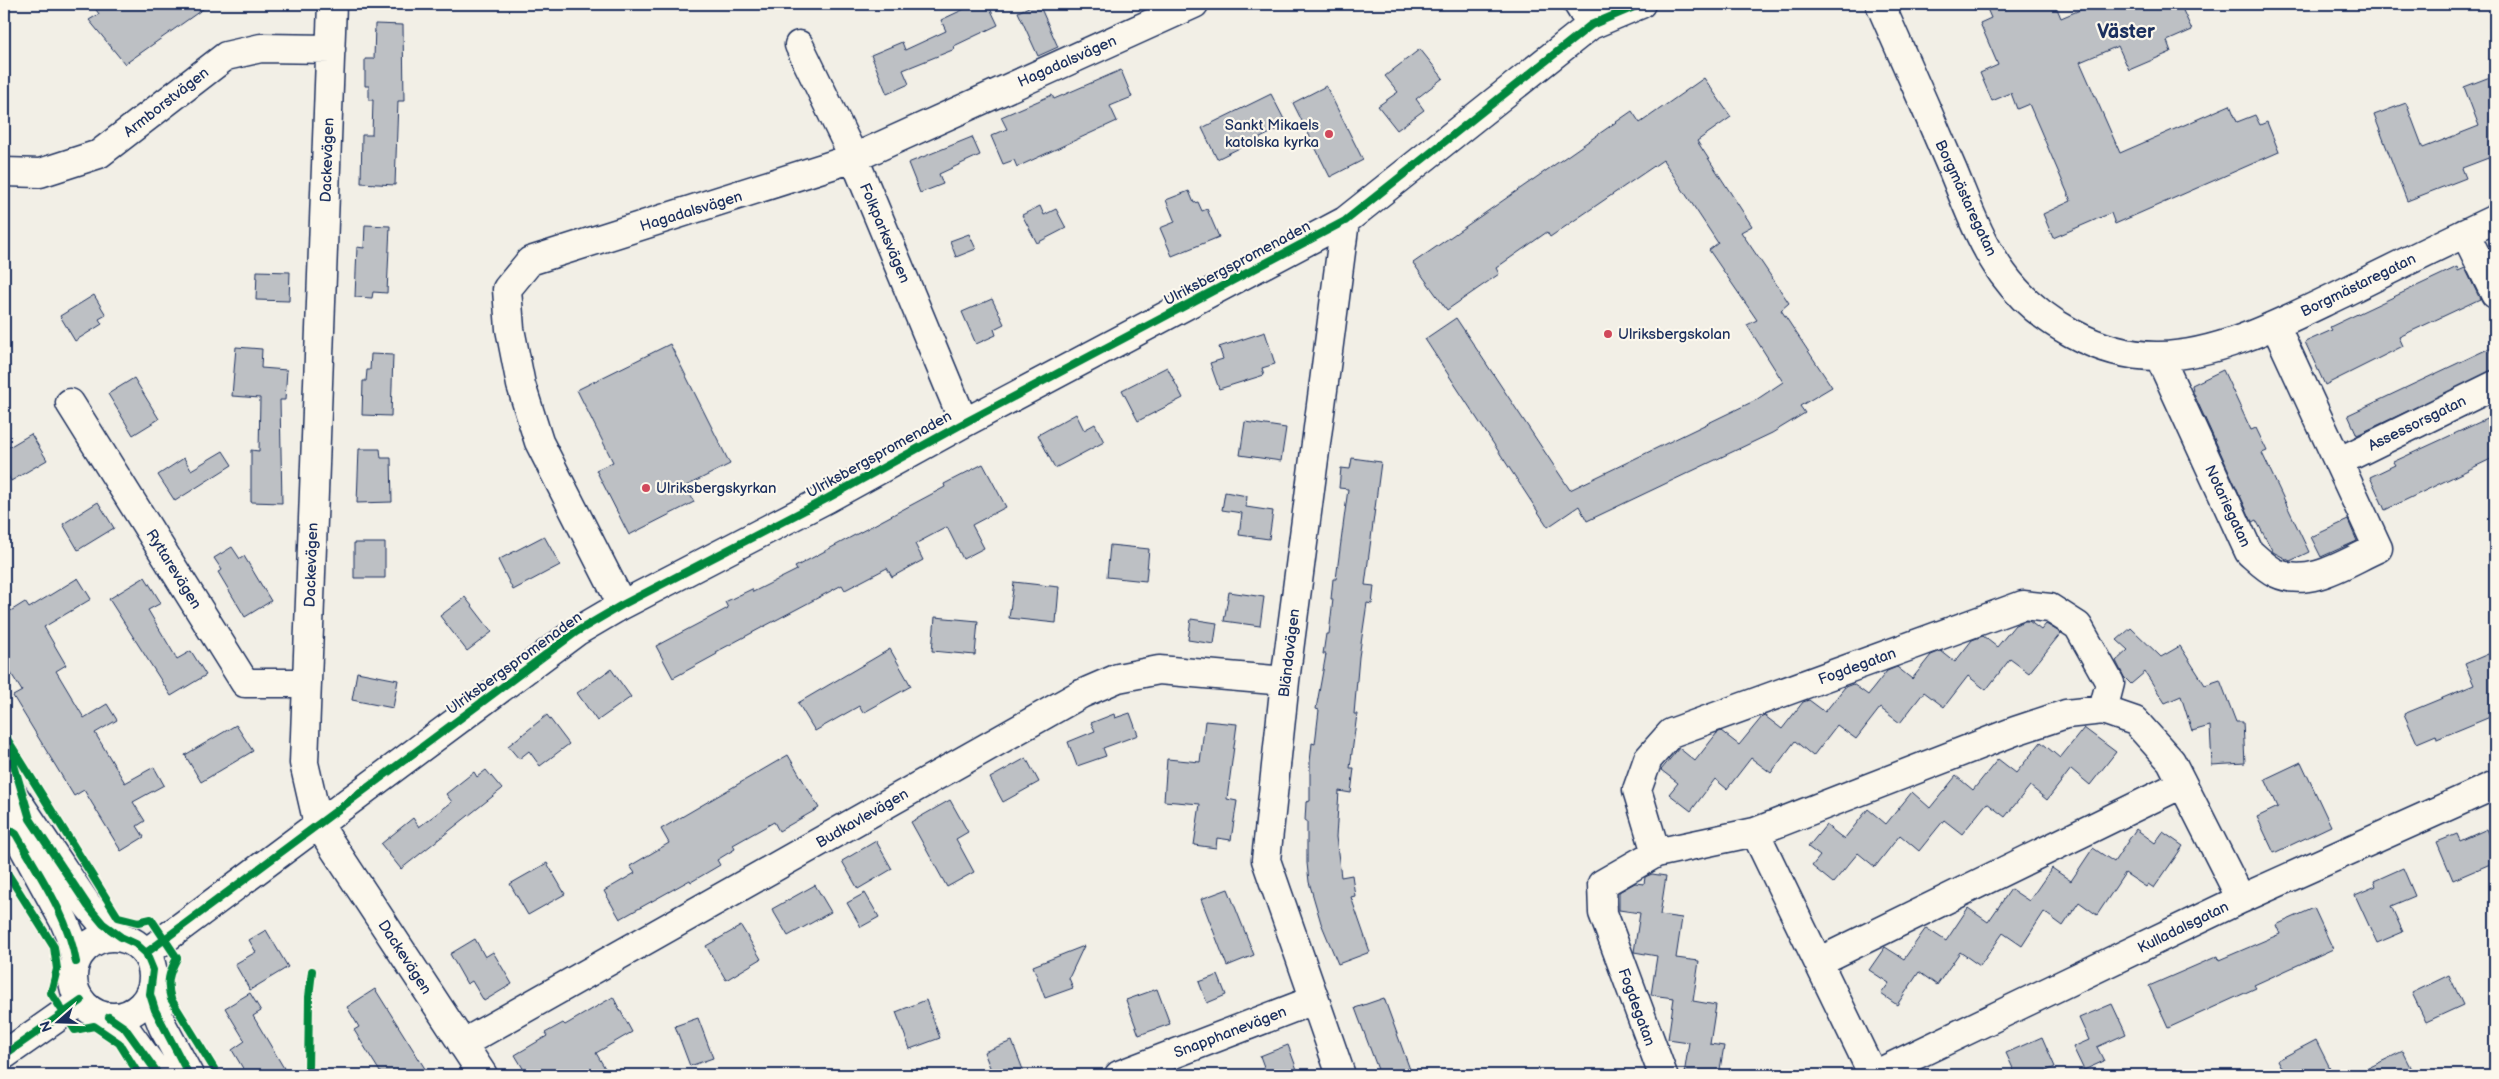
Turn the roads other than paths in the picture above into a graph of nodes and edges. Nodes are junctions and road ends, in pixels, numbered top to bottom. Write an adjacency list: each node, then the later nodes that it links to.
1 (332, 4): 7 (street, Dackevägen)
2 (1194, 4): 8 (street, Hagadalsvägen)
3 (1641, 4): 5 (street, Ulriksbergspromenaden)
4 (1880, 4): 15 (street, Borgmästaregatan)
5 (1584, 15): 11 (street, Ulriksbergspromenaden)
6 (799, 46): 8 (street, Folkparksvägen)
7 (331, 49): 9 (street, Armborstvägen); 22 (street, Dackevägen)
8 (854, 158): 18 (street, Folkparksvägen); 20 (street, Hagadalsvägen)
9 (4, 172)
10 (2495, 219): 12 (street, Borgmästaregatan)
11 (1345, 221): 18 (street, Ulriksbergspromenaden); 21 (street, Bländavägen)
12 (2466, 233): 13 (street); 14 (street, Borgmästaregatan)
13 (2495, 294)
14 (2276, 325): 15 (street, Borgmästaregatan); 19 (street)
15 (2158, 356): 19 (street, Notariegatan)
16 (2495, 385): 19 (street, Assessorsgatan)
17 (70, 403): 22 (street, Ryttarevägen)
18 (964, 423): 20 (street, Ulriksbergspromenaden)
19 (2338, 462)
20 (622, 605): 28 (street, Ulriksbergspromenaden)
21 (1285, 681): 38 (street, Bländavägen); 40 (street, Budkavlevägen)
22 (306, 683): 28 (street, Dackevägen)
23 (2103, 710): 25 (street, Fogdegatan); 29 (street, Fogdegatan); 30 (street, Fogdegatan)
24 (4, 781): 32 (street)
25 (2182, 784): 31 (street, Fogdegatan); 35 (street)
26 (2495, 785): 31 (street, Kulladalsgatan)
27 (4, 812): 34 (street)
28 (318, 824): 33 (street, Ulriksbergspromenaden); 40 (street, Dackevägen)
29 (1755, 832): 30 (street, Fogdegatan); 35 (street)
30 (1656, 853): 47 (street, Fogdegatan)
31 (2241, 899): 48 (street, Kulladalsgatan)
32 (121, 937): 33 (street); 34 (street)
33 (146, 954): 36 (street)
34 (76, 962): 37 (street)
35 (1818, 962): 48 (street)
36 (150, 994): 39 (street); 43 (street)
37 (81, 1000): 39 (street); 41 (street)
38 (1314, 1000): 45 (street, Snapphanevägen); 46 (street, Bländavägen)
39 (109, 1017): 42 (street)
40 (462, 1044): 44 (street, Dackevägen)
41 (4, 1056)
42 (159, 1075)
43 (189, 1075)
44 (483, 1075)
45 (1119, 1075)
46 (1341, 1075)
47 (1662, 1075)
48 (1874, 1075)

